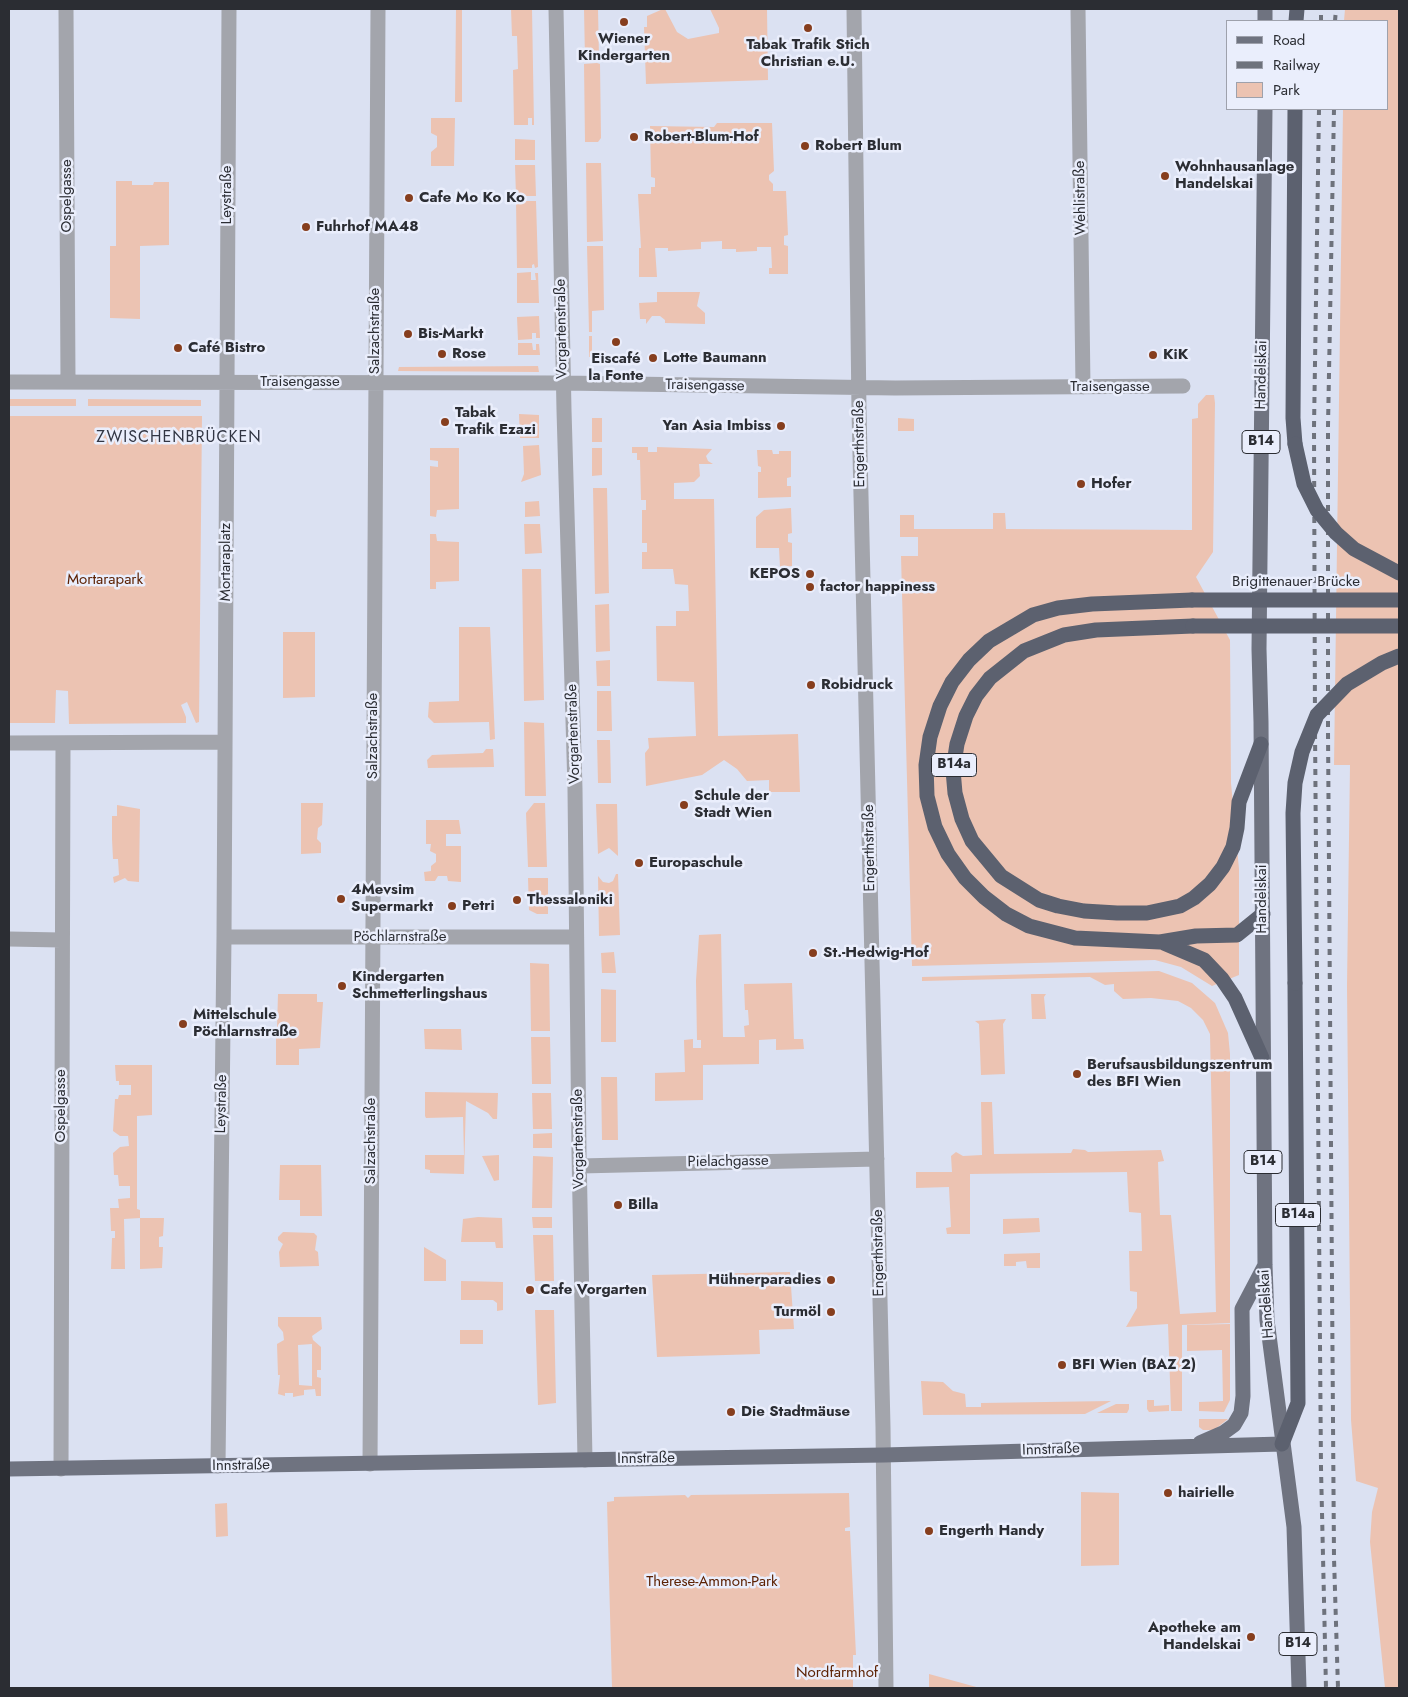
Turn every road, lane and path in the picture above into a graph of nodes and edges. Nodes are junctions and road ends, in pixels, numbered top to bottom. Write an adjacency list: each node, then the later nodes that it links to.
1 (66, 9): 10 (street, Ospelgasse)
2 (229, 9): 11 (street, Leystraße)
3 (378, 9): 12 (street, Salzachstraße)
4 (556, 9): 13 (street, Vorgartenstraße)
5 (854, 9): 16 (street, Engerthstraße)
6 (1078, 9): 14 (street, Wehlistraße)
7 (1265, 110): 24 (main road, Handelskai / B14)
8 (1295, 110): 17 (highway, bridge)
9 (9, 382): 10 (street)
10 (68, 382): 11 (street)
11 (226, 382): 12 (street, Traisengasse); 21 (street, Mortaraplatz)
12 (375, 382): 13 (street, Traisengasse); 27 (street, Salzachstraße)
13 (563, 383): 16 (street, Traisengasse); 28 (street, Vorgartenstraße)
14 (1083, 386): 15 (street, Traisengasse); 16 (street, Traisengasse)
15 (1183, 386)
16 (859, 388): 33 (street, Engerthstraße)
17 (1399, 573)
18 (1399, 600): 31 (highway, Brigittenauer Brücke / B14a, bridge)
19 (1399, 626): 24 (highway, B14a, bridge)
20 (1399, 656): 36 (highway, B14a, bridge)
21 (226, 742): 23 (street); 26 (street, Leystraße)
22 (9, 743): 23 (street)
23 (63, 743): 30 (street, Ospelgasse)
24 (1261, 744): 25 (main road, Handelskai / B14)
25 (1263, 914): 31 (highway, B14a); 32 (main road, Handelskai / B14)
26 (224, 937): 27 (street, Pöchlarnstraße); 41 (street, Leystraße)
27 (372, 937): 28 (street, Pöchlarnstraße); 40 (street, Salzachstraße)
28 (576, 937): 34 (street, Vorgartenstraße)
29 (9, 940): 30 (street)
30 (61, 940): 42 (street, Ospelgasse)
31 (1160, 942): 32 (highway, B14a)
32 (1262, 1058): 35 (main road, Handelskai / B14)
33 (877, 1159): 34 (street, Pielachgasse); 38 (street, Engerthstraße)
34 (580, 1166): 39 (street, Vorgartenstraße)
35 (1265, 1266): 36 (main road, Handelskai / B14); 37 (main road)
36 (1282, 1444): 37 (main road, Innstraße); 45 (main road, Handelskai / B14)
37 (1191, 1446): 38 (main road, Innstraße)
38 (884, 1455): 39 (main road, Innstraße); 44 (street, Engerthstraße)
39 (585, 1460): 40 (main road, Innstraße)
40 (370, 1464): 41 (main road, Innstraße)
41 (218, 1466): 42 (main road, Innstraße)
42 (61, 1469): 43 (main road, Innstraße)
43 (9, 1470)
44 (886, 1688)
45 (1299, 1688)

